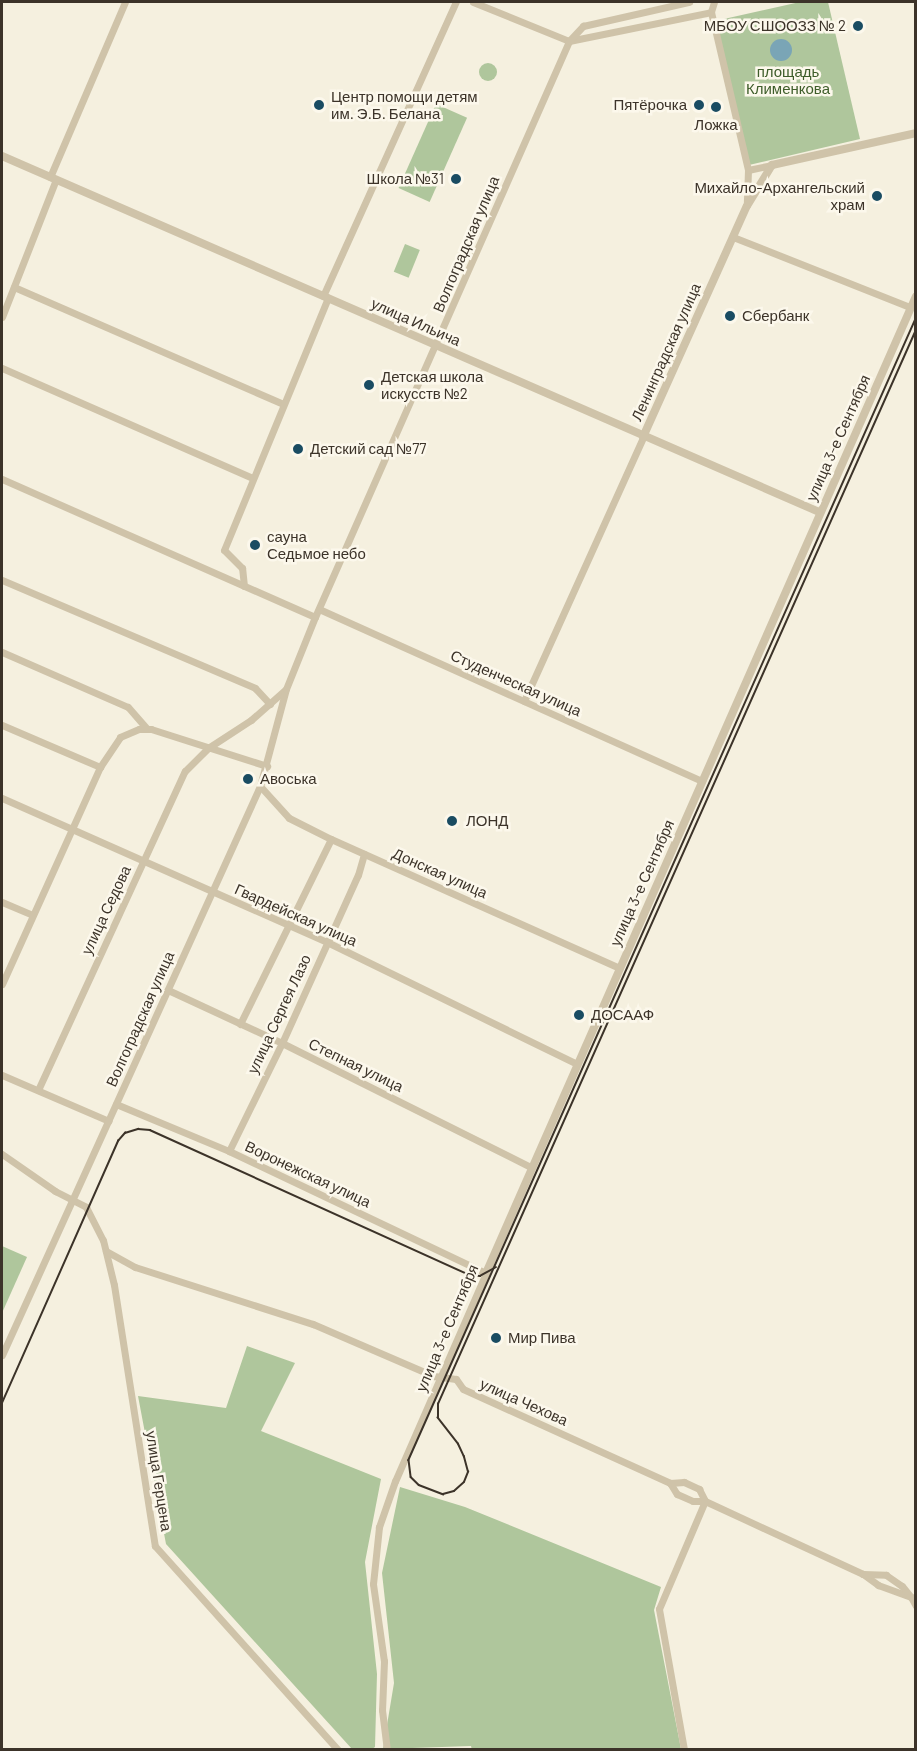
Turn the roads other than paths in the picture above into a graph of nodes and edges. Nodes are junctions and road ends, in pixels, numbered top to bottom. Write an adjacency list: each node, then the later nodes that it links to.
1 (125, 2): 16 (street)
2 (456, 2): 21 (street)
3 (473, 2): 11 (street)
4 (689, 2): 6 (street)
5 (714, 2): 7 (street, Ленинградская улица)
6 (671, 5): 8 (street); 9 (street)
7 (711, 12): 9 (street); 15 (street, Ленинградская улица)
8 (605, 20): 10 (street); 11 (street)
9 (673, 20): 10 (street)
10 (608, 33): 11 (street)
11 (569, 41): 24 (street, Волгоградская улица)
12 (915, 133): 14 (street)
13 (2, 156): 16 (street, улица Ильича)
14 (772, 165): 15 (street); 17 (street)
15 (748, 170): 17 (street, Ленинградская улица)
16 (53, 178): 19 (street); 21 (street, улица Ильича)
17 (747, 206): 18 (street, Ленинградская улица)
18 (733, 237): 22 (street); 27 (street, Ленинградская улица)
19 (14, 287): 23 (street); 26 (street)
20 (915, 296): 22 (street, улица 3-е Сентября)
21 (326, 297): 24 (street, улица Ильича); 26 (street)
22 (910, 308): 30 (street, улица 3-е Сентября)
23 (2, 317)
24 (436, 346): 27 (street, улица Ильича); 33 (street, Волгоградская улица)
25 (2, 368): 28 (street)
26 (283, 404): 28 (street)
27 (643, 437): 30 (street, улица Ильича); 37 (street, Ленинградская улица)
28 (252, 478): 32 (street)
29 (2, 479): 32 (street)
30 (819, 512): 44 (street, улица 3-е Сентября)
31 (2, 580): 38 (street)
32 (244, 586): 34 (street)
33 (319, 609): 34 (street, Волгоградская улица); 37 (street, Студенческая улица)
34 (315, 617): 36 (street, Волгоградская улица)
35 (2, 652): 40 (street)
36 (286, 689): 38 (street, Волгоградская улица); 42 (street, Волгоградская улица)
37 (524, 701): 44 (street, Студенческая улица)
38 (270, 704): 41 (street, улица Седова)
39 (2, 725): 43 (street)
40 (146, 728): 41 (street); 43 (street)
41 (208, 748): 42 (street); 50 (street, улица Седова)
42 (267, 766): 45 (street, Волгоградская улица)
43 (100, 767): 47 (street)
44 (702, 781): 56 (street, улица 3-е Сентября)
45 (260, 786): 48 (street, Донская улица); 51 (street, Волгоградская улица)
46 (2, 798): 47 (street, Гвардейская улица)
47 (71, 828): 50 (street, Гвардейская улица); 53 (street)
48 (330, 839): 49 (street, Донская улица); 54 (street)
49 (364, 854): 55 (street, улица Сергея Лазо); 56 (street, Донская улица)
50 (143, 861): 51 (street, Гвардейская улица); 63 (street, улица Седова)
51 (213, 892): 54 (street, Гвардейская улица); 58 (street, Волгоградская улица)
52 (2, 902): 53 (street)
53 (32, 915): 57 (street)
54 (288, 925): 55 (street, Гвардейская улица); 59 (street)
55 (327, 942): 60 (street, улица Сергея Лазо); 61 (street, Гвардейская улица)
56 (619, 968): 61 (street, улица 3-е Сентября)
57 (2, 984)
58 (168, 990): 59 (street, Степная улица); 64 (street, Волгоградская улица)
59 (240, 1024): 60 (street, Степная улица)
60 (282, 1043): 66 (street, улица Сергея Лазо); 68 (street, Степная улица)
61 (577, 1064): 68 (street, улица 3-е Сентября)
62 (2, 1075): 63 (street)
63 (38, 1090): 65 (street)
64 (116, 1104): 65 (street, Волгоградская улица); 66 (street, Воронежская улица)
65 (109, 1121): 69 (street, Волгоградская улица)
66 (229, 1151): 71 (street, Воронежская улица)
67 (2, 1154): 69 (street, улица Герцена)
68 (531, 1167): 71 (street, улица 3-е Сентября)
69 (71, 1199): 70 (street, улица Герцена); 72 (street, Волгоградская улица)
70 (106, 1251): 73 (street, улица Чехова); 79 (street, улица Герцена)
71 (486, 1273): 73 (street, улица 3-е Сентября)
72 (2, 1355)
73 (442, 1376): 74 (street, улица Чехова); 80 (street, улица 3-е Сентября)
74 (670, 1483): 75 (street, улица Чехова); 75 (street)
75 (705, 1501): 76 (street, улица Чехова); 81 (street)
76 (863, 1574): 77 (street, улица Чехова); 77 (street)
77 (911, 1597): 78 (street)
78 (915, 1606)
79 (338, 1749)
80 (387, 1749)
81 (684, 1749)

